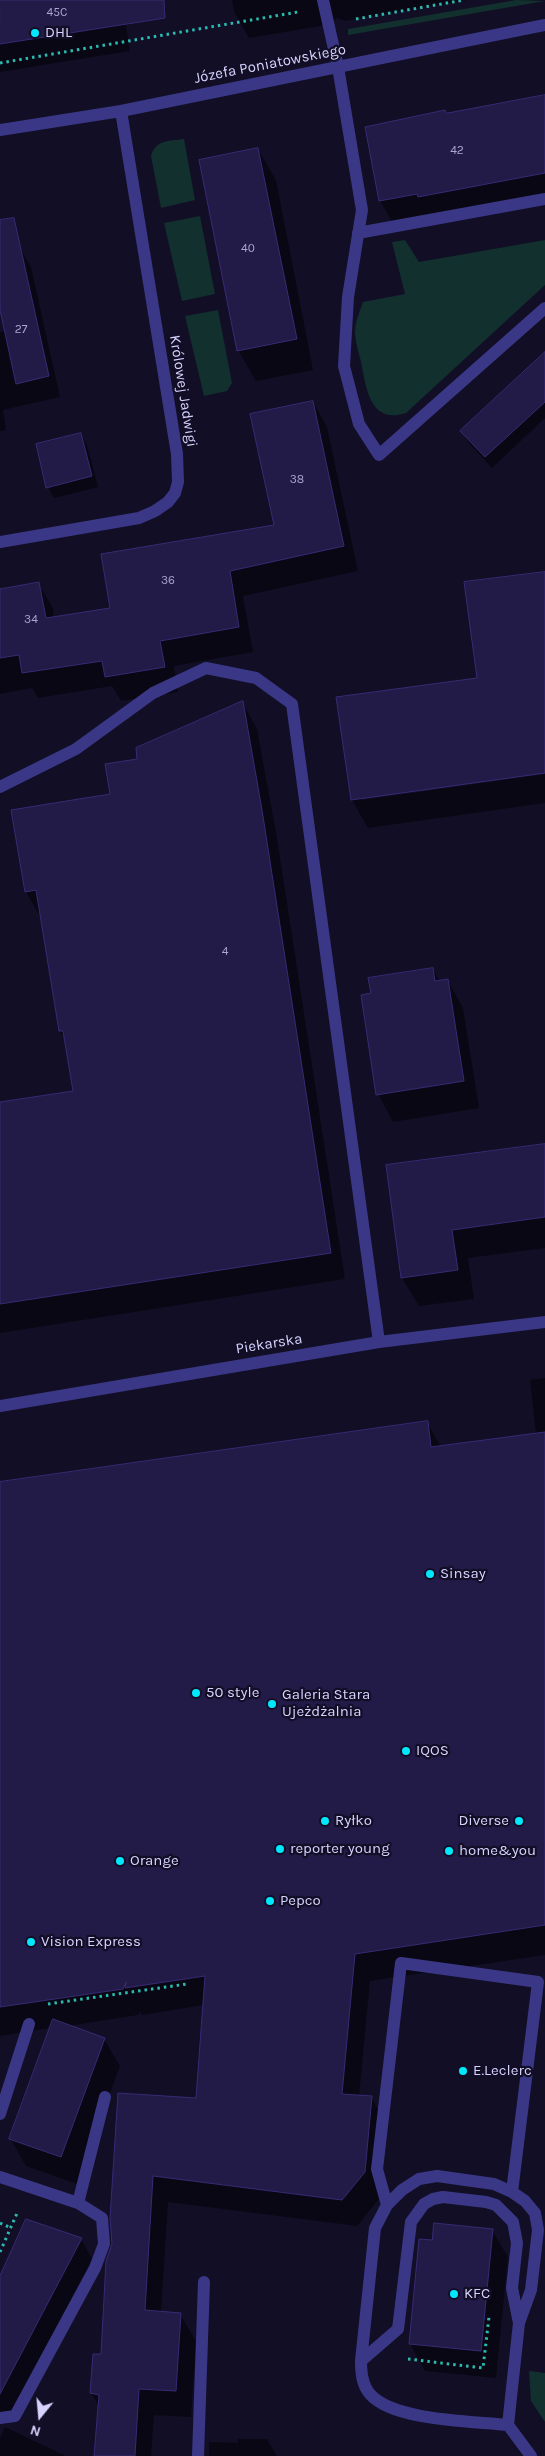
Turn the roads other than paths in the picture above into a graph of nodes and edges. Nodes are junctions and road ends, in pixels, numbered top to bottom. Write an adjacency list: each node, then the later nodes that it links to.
1 (323, 0): 3 (street)
2 (545, 25): 3 (street, Józefa Poniatowskiego)
3 (338, 67): 4 (street, Józefa Poniatowskiego); 7 (street)
4 (121, 110): 5 (street, Józefa Poniatowskiego); 9 (street, Królowej Jadwigi)
5 (0, 130)
6 (545, 199): 7 (street)
7 (358, 233): 8 (street)
8 (545, 308)
9 (0, 542)
10 (0, 787): 12 (street)
11 (545, 1322): 12 (street, Piekarska)
12 (379, 1342): 13 (street, Piekarska)
13 (0, 1406)
14 (29, 2024): 16 (street)
15 (105, 2097): 19 (street)
16 (0, 2114)
17 (0, 2177): 19 (street)
18 (512, 2192): 20 (street); 20 (street); 22 (street)
19 (78, 2203): 24 (street)
20 (387, 2205): 23 (street)
21 (204, 2282): 26 (street)
22 (519, 2323): 23 (street); 25 (street)
23 (361, 2361): 25 (street)
24 (0, 2418)
25 (508, 2425): 27 (street)
26 (198, 2456)
27 (531, 2456)

